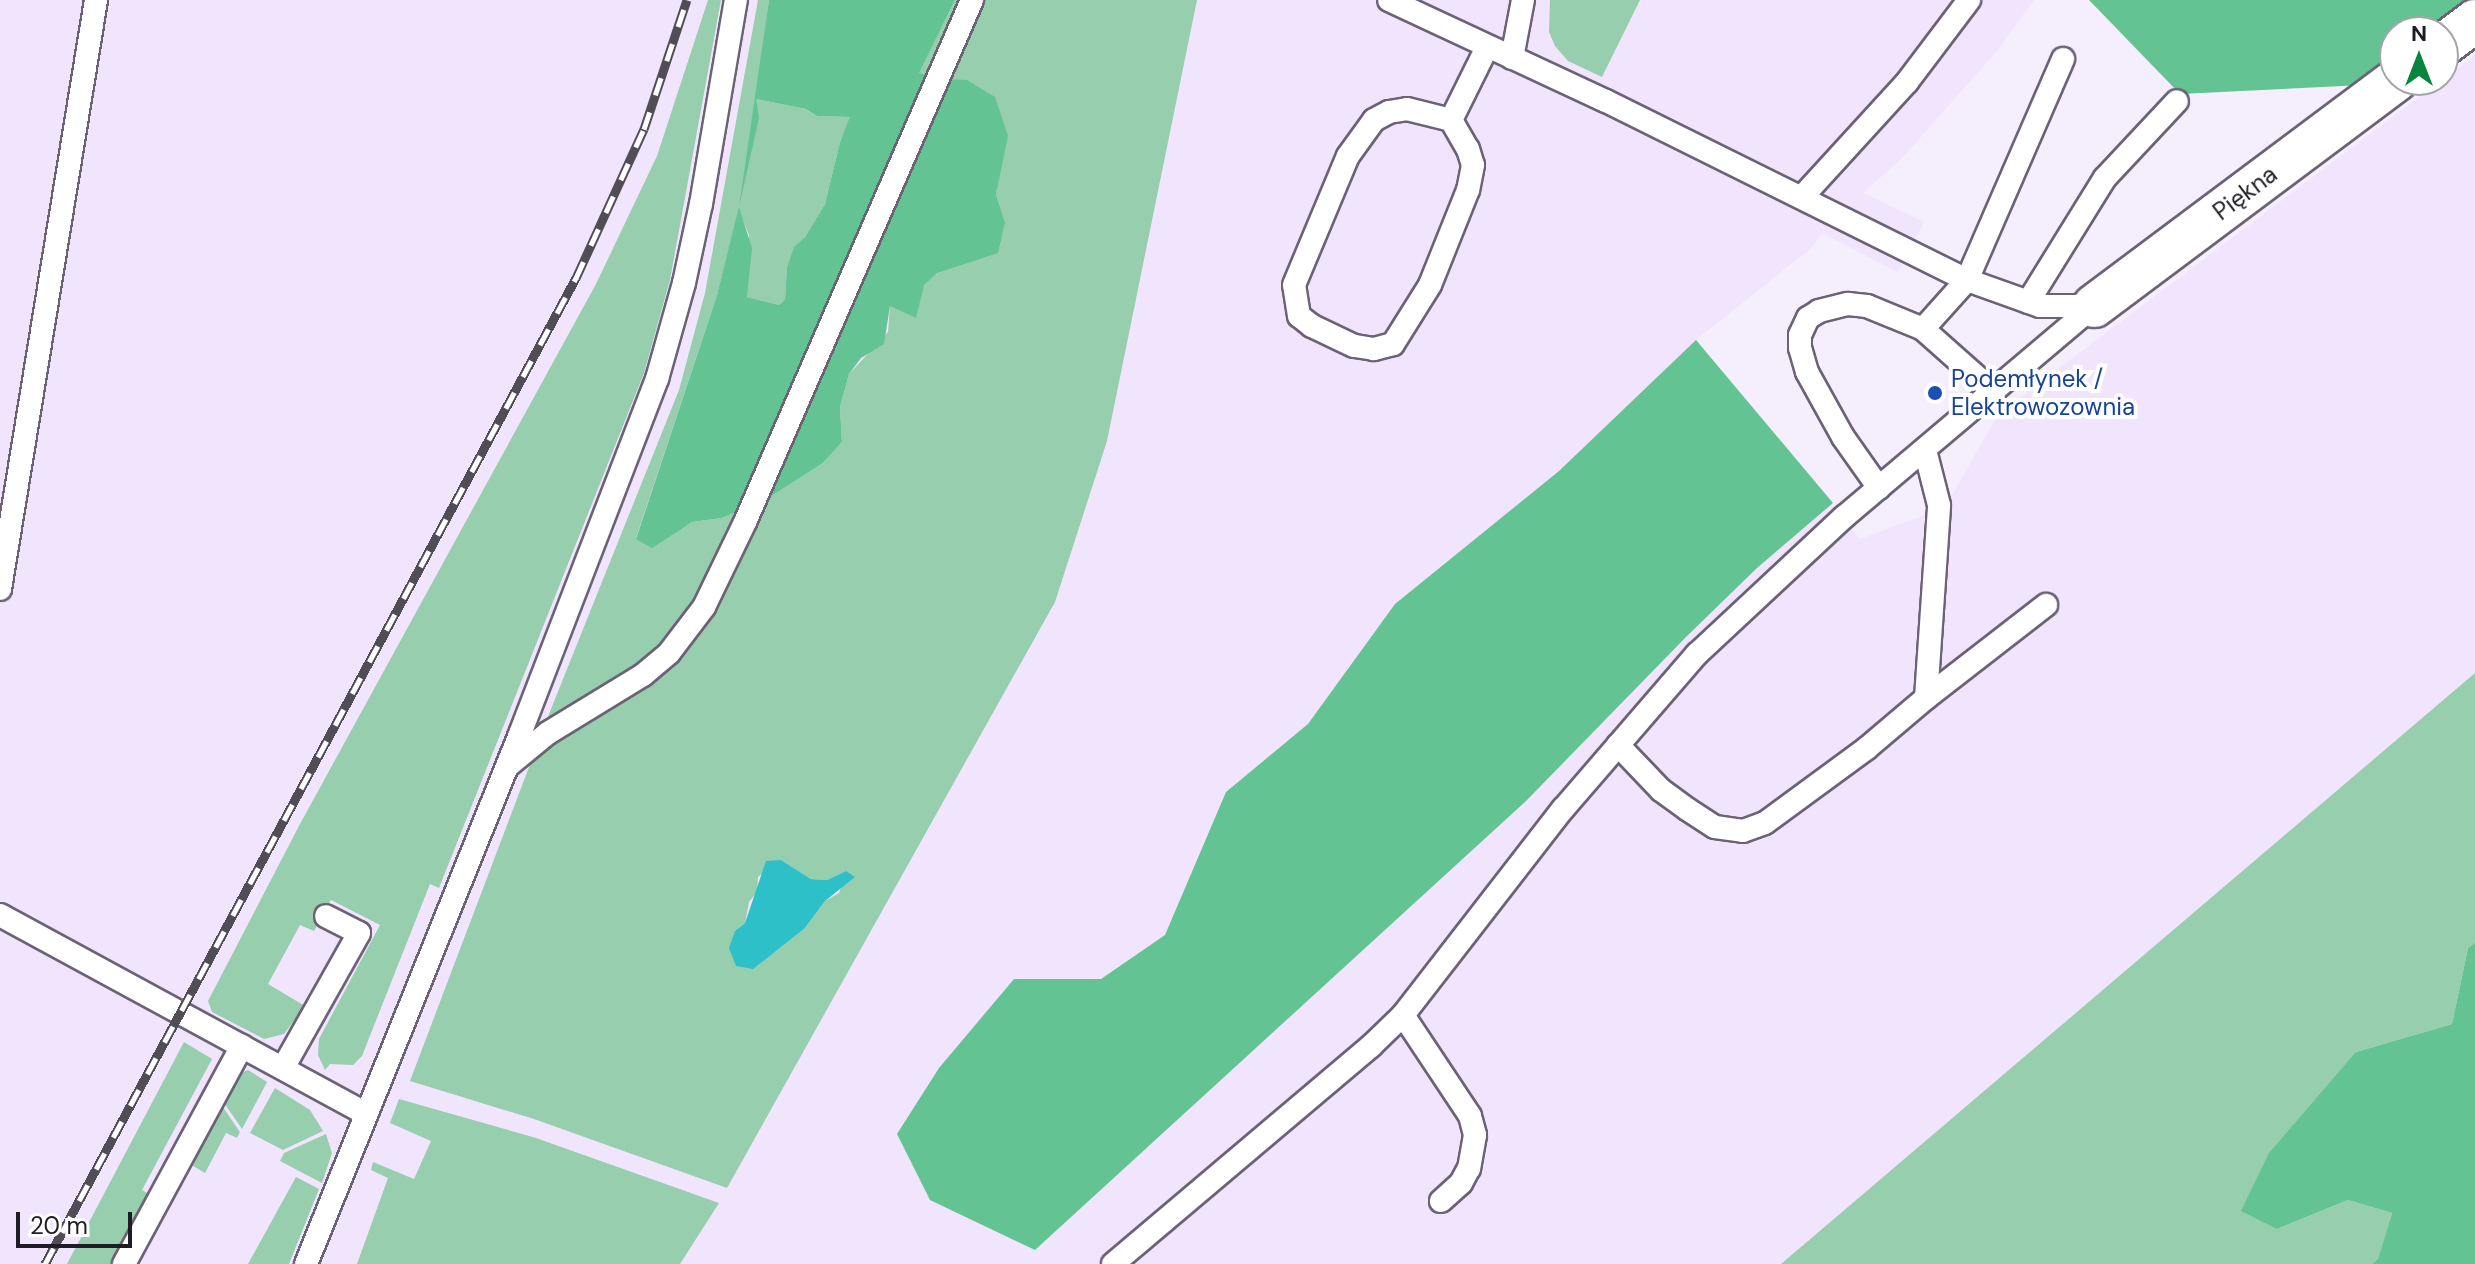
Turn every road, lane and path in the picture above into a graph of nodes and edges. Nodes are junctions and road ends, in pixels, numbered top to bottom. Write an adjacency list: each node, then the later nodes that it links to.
1 (96, 0): 21 (lane)
2 (736, 0): 25 (lane)
3 (972, 0): 25 (lane)
4 (1389, 0): 7 (lane)
5 (1523, 0): 8 (lane)
6 (1969, 0): 13 (lane)
7 (1487, 47): 8 (lane); 12 (lane)
8 (1512, 58): 13 (lane)
9 (2063, 59): 14 (lane)
10 (2379, 93): 16 (street, Piękna)
11 (2177, 101): 15 (lane)
12 (1451, 120): 12 (lane)
13 (1802, 197): 14 (lane)
14 (1967, 280): 15 (lane); 17 (lane)
15 (2028, 302): 16 (lane)
16 (2094, 306): 18 (lane)
17 (1923, 329): 18 (lane); 20 (lane)
18 (1994, 392): 19 (lane)
19 (1925, 450): 20 (lane); 23 (lane)
20 (1879, 488): 24 (lane)
21 (0, 589)
22 (2046, 605): 23 (lane)
23 (1926, 698): 24 (lane)
24 (1618, 745): 28 (lane)
25 (505, 768): 31 (lane)
26 (0, 915): 29 (lane)
27 (326, 916): 30 (lane)
28 (1403, 1015): 32 (lane); 35 (lane)
29 (242, 1046): 30 (lane); 33 (lane)
30 (283, 1068): 31 (lane)
31 (366, 1114): 34 (lane)
32 (1441, 1201)
33 (124, 1264)
34 (306, 1264)
35 (1113, 1264)

